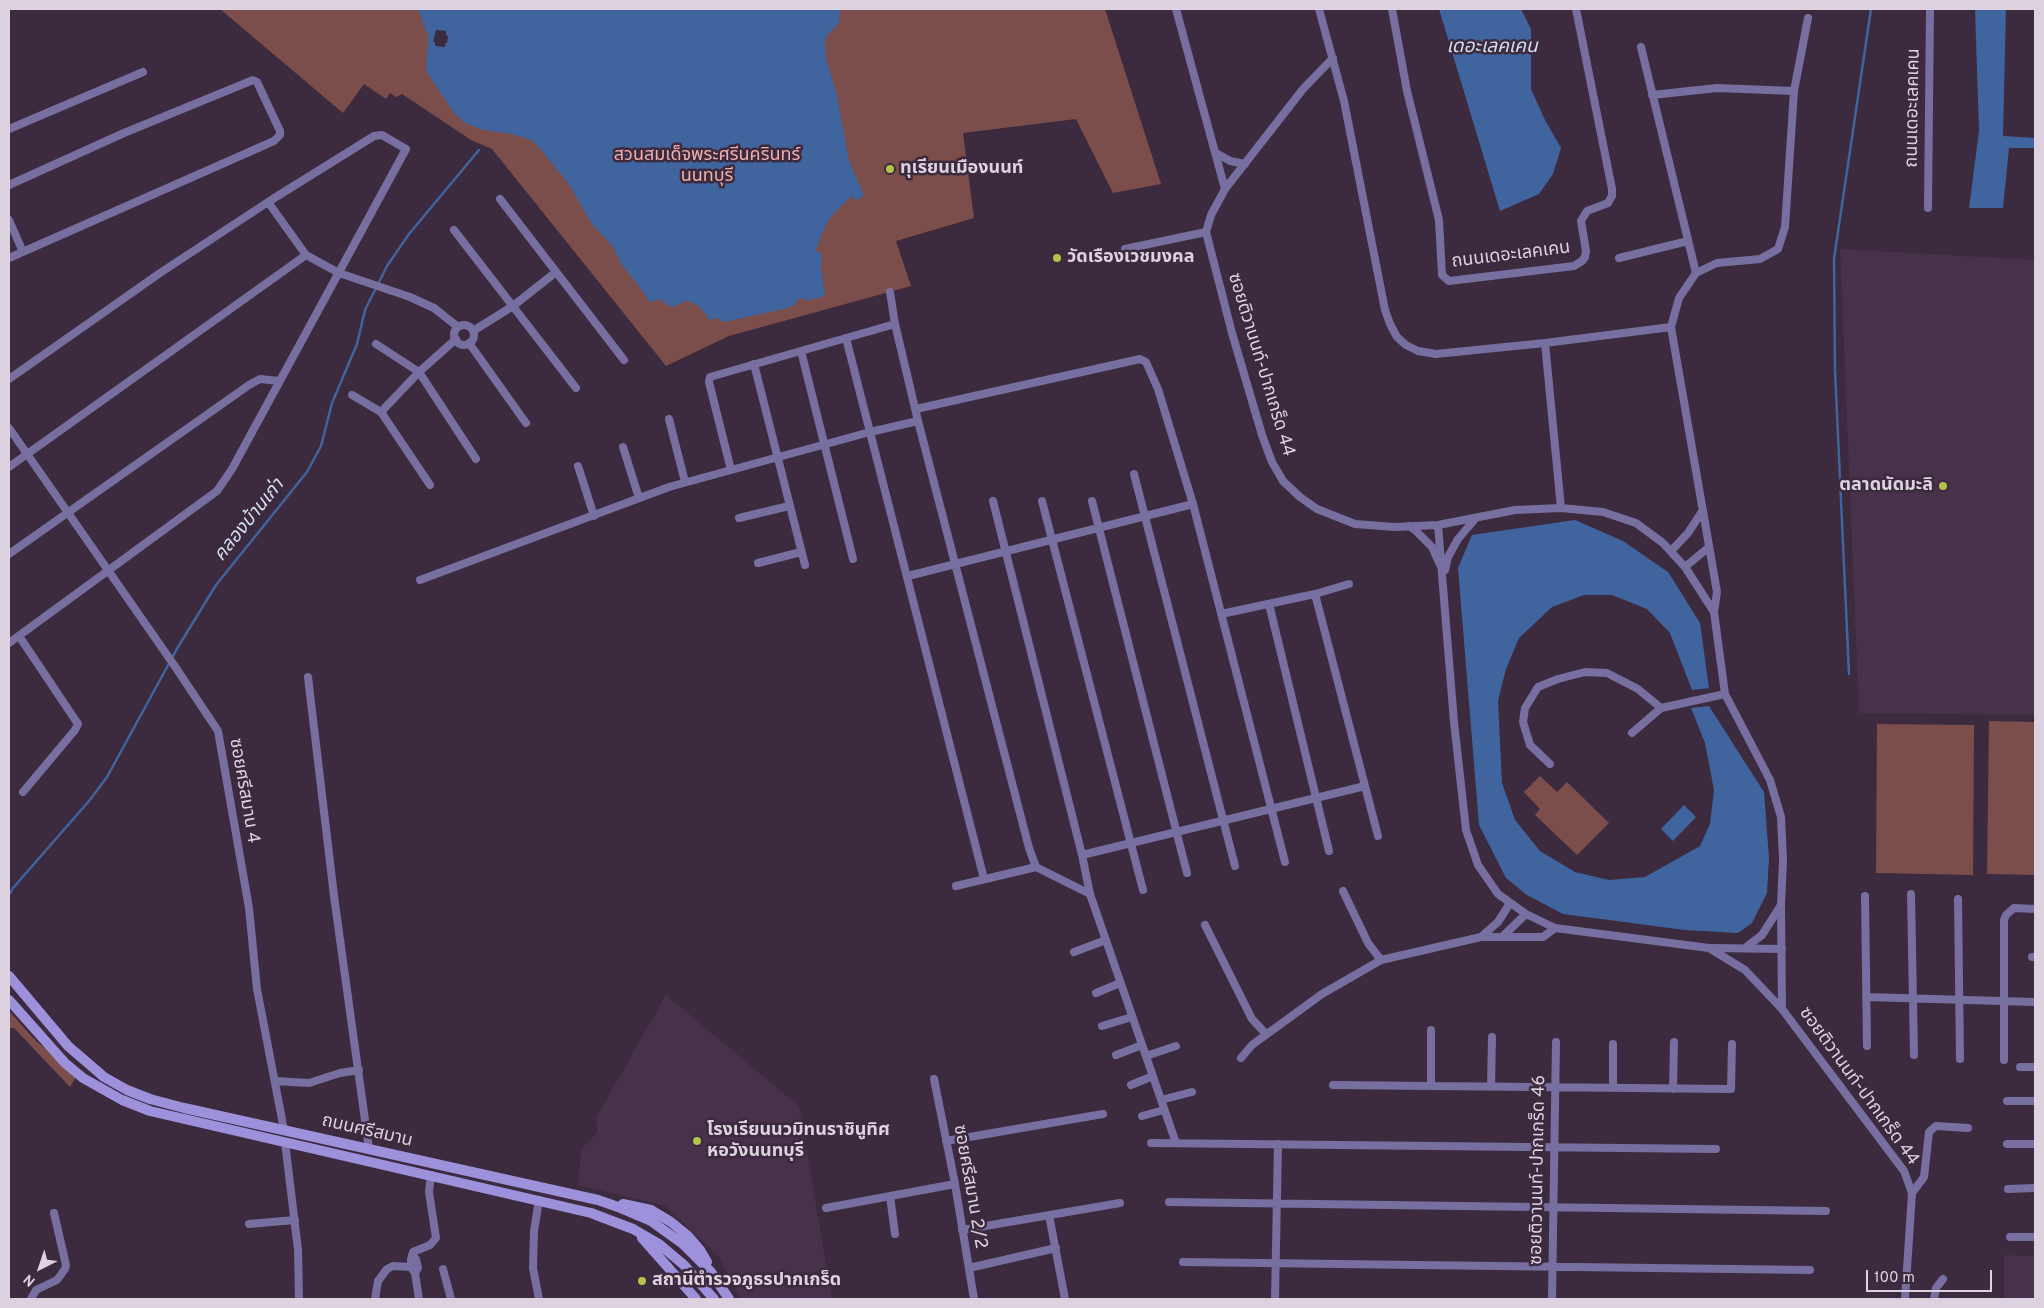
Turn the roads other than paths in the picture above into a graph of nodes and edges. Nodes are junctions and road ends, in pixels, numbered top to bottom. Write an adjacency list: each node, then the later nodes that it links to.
1 (1176, 9): 13 (street)
2 (1318, 9): 8 (street)
3 (1392, 9): 4 (street, ถนนเดอะเลคเคน)
4 (1576, 9)
5 (1930, 9): 19 (street, ถนนเดอะเลคเคน)
6 (1808, 18): 10 (street)
7 (1640, 47): 11 (street)
8 (1333, 58): 14 (street); 41 (street)
9 (143, 72): 12 (street)
10 (1794, 91): 11 (street); 31 (street)
11 (1652, 95): 23 (street)
12 (9, 129)
13 (1216, 153): 14 (street); 16 (street)
14 (1245, 164): 16 (street)
15 (9, 185): 25 (street)
16 (1225, 189): 22 (street)
17 (500, 199): 29 (street)
18 (268, 202): 26 (street); 30 (street); 47 (street)
19 (1928, 208)
20 (9, 220): 25 (street)
21 (454, 230): 33 (street)
22 (1206, 232): 24 (street); 83 (street, ซอยติวานนท์-ปากเกร็ด 44)
23 (1688, 241): 28 (street); 31 (street)
24 (1124, 249)
25 (23, 252): 27 (street)
26 (306, 255): 30 (street); 60 (street)
27 (9, 258)
28 (1619, 258)
29 (556, 272): 33 (street); 44 (street)
30 (339, 273): 35 (street); 48 (street)
31 (1696, 273): 36 (street)
32 (890, 292): 34 (street)
33 (513, 306): 37 (street); 49 (street)
34 (895, 324): 38 (street); 51 (street)
35 (458, 327): 37 (street); 39 (street)
36 (1671, 327): 41 (street); 76 (street)
37 (473, 331): 40 (street)
38 (846, 338): 43 (street); 57 (street)
39 (456, 339): 40 (street); 46 (street)
40 (469, 343): 55 (street)
41 (1545, 343): 75 (street)
42 (376, 344): 46 (street)
43 (801, 351): 45 (street); 58 (street)
44 (624, 360)
45 (754, 364): 61 (street); 65 (street)
46 (419, 372): 52 (street); 62 (street)
47 (9, 379)
48 (279, 381): 77 (street); 96 (street)
49 (576, 388)
50 (352, 395): 52 (street)
51 (916, 409): 54 (street); 73 (street)
52 (381, 412): 68 (street)
53 (669, 420): 67 (street)
54 (918, 421): 57 (street); 93 (street)
55 (526, 423)
56 (9, 428): 60 (street, ซอยศรีสมาน 4)
57 (870, 432): 58 (street); 98 (street)
58 (824, 444): 61 (street); 91 (street)
59 (623, 447): 69 (street)
60 (27, 454): 64 (street); 77 (street, ซอยศรีสมาน 4)
61 (776, 458): 65 (street); 74 (street)
62 (476, 459)
63 (578, 466): 78 (street)
64 (9, 467)
65 (731, 470): 67 (street)
66 (1134, 474): 79 (street)
67 (685, 482): 69 (street)
68 (430, 485)
69 (639, 498): 78 (street)
70 (993, 501): 88 (street)
71 (1042, 501): 85 (street)
72 (1092, 501): 84 (street)
73 (1193, 504): 79 (street); 104 (street)
74 (789, 506): 80 (street); 87 (street)
75 (1561, 508): 81 (street, ซอยติวานนท์-ปากเกร็ด 44); 89 (street, ซอยติวานนท์-ปากเกร็ด 44)
76 (1703, 510): 86 (street); 89 (street)
77 (67, 513): 90 (street); 96 (street, ซอยศรีสมาน 4)
78 (594, 516): 99 (street)
79 (1145, 517): 84 (street); 116 (street)
80 (739, 518)
81 (1475, 519): 82 (street, ซอยติวานนท์-ปากเกร็ด 44); 97 (street)
82 (1438, 525): 83 (street, ซอยติวานนท์-ปากเกร็ด 44); 97 (street)
83 (1409, 526): 97 (street)
84 (1099, 529): 85 (street); 117 (street)
85 (1052, 540): 88 (street); 119 (street)
86 (1709, 547): 95 (street); 103 (street)
87 (801, 552): 92 (street); 94 (street)
88 (1006, 552): 93 (street); 121 (street)
89 (1671, 552): 95 (street, ซอยติวานนท์-ปากเกร็ด 44)
90 (9, 554)
91 (854, 559)
92 (758, 562)
93 (956, 564): 98 (street); 124 (street)
94 (805, 566)
95 (1685, 567): 103 (street, ซอยติวานนท์-ปากเกร็ด 44)
96 (108, 571): 105 (street); 181 (street, ซอยศรีสมาน 4)
97 (1444, 574): 134 (street)
98 (908, 576): 126 (street)
99 (420, 580)
100 (1349, 584): 101 (street)
101 (1315, 594): 102 (street); 112 (street)
102 (1268, 604): 104 (street); 114 (street)
103 (1714, 612): 108 (street, ซอยติวานนท์-ปากเกร็ด 44)
104 (1221, 614): 115 (street)
105 (19, 636): 106 (street); 113 (street)
106 (9, 643)
107 (308, 677): 178 (street)
108 (1725, 694): 109 (street); 135 (street, ซอยติวานนท์-ปากเกร็ด 44)
109 (1661, 708): 110 (street); 111 (street)
110 (1632, 732)
111 (1550, 764)
112 (1365, 786): 114 (street); 118 (street)
113 (24, 792)
114 (1316, 798): 115 (street); 120 (street)
115 (1272, 809): 116 (street); 122 (street)
116 (1223, 820): 117 (street); 123 (street)
117 (1176, 832): 119 (street); 125 (street)
118 (1378, 836)
119 (1130, 843): 121 (street); 128 (street)
120 (1329, 851)
121 (1082, 854): 130 (street)
122 (1285, 862)
123 (1235, 866)
124 (1036, 867): 126 (street); 130 (street)
125 (1187, 873)
126 (984, 879): 127 (street)
127 (956, 886)
128 (1143, 890)
129 (1343, 891): 147 (street)
130 (1090, 894): 142 (street)
131 (1911, 894): 152 (street)
132 (1865, 896): 151 (street)
133 (1958, 899): 154 (street)
134 (1510, 903): 137 (street); 140 (street)
135 (1781, 905): 144 (street); 145 (street, ซอยติวานนท์-ปากเกร็ด 44)
136 (2035, 908): 155 (street)
137 (1526, 914): 139 (street); 141 (street)
138 (1205, 925): 161 (street)
139 (1555, 928): 141 (street); 143 (street)
140 (1481, 937): 141 (street); 147 (street)
141 (1502, 937)
142 (1106, 940): 146 (street); 149 (street)
143 (1709, 948): 144 (street); 157 (street)
144 (1745, 948): 145 (street)
145 (1782, 949): 157 (street, ซอยติวานนท์-ปากเกร็ด 44)
146 (1074, 952)
147 (1380, 960): 161 (street)
148 (9, 976): 197 (main road, ถนนศรีสมาน)
149 (1120, 982): 150 (street); 158 (street)
150 (1096, 993)
151 (1866, 997): 152 (street); 169 (street)
152 (1913, 998): 154 (street); 171 (street)
153 (9, 1000): 198 (main road, ถนนศรีสมาน)
154 (1959, 1000): 155 (street); 174 (street)
155 (2004, 1001): 156 (street); 175 (street)
156 (2035, 1002)
157 (1782, 1009): 212 (street, ซอยติวานนท์-ปากเกร็ด 44)
158 (1132, 1017): 159 (street); 167 (street)
159 (1102, 1026)
160 (1431, 1030): 184 (street)
161 (1266, 1034): 173 (street)
162 (1492, 1037): 185 (street)
163 (1556, 1042): 186 (street, ซอยติวานนท์-ปากเกร็ด 46)
164 (1674, 1042): 188 (street)
165 (1613, 1044): 187 (street)
166 (1732, 1044): 188 (street)
167 (1142, 1045): 170 (street); 172 (street)
168 (1176, 1046): 172 (street)
169 (1867, 1046)
170 (1116, 1055)
171 (1914, 1055)
172 (1146, 1056): 179 (street)
173 (1241, 1058)
174 (1960, 1059)
175 (2004, 1060)
176 (2020, 1067): 177 (street)
177 (2035, 1067)
178 (359, 1070): 181 (street); 206 (street)
179 (1153, 1076): 182 (street); 190 (street)
180 (934, 1079): 199 (street, ซอยศรีสมาน 2/2)
181 (275, 1081): 197 (street, ซอยศรีสมาน 4)
182 (1131, 1085)
183 (1333, 1085): 184 (street)
184 (1431, 1086): 185 (street)
185 (1491, 1086): 186 (street)
186 (1555, 1087): 187 (street); 205 (street, ซอยติวานนท์-ปากเกร็ด 46)
187 (1613, 1088): 188 (street)
188 (1673, 1089)
189 (1192, 1092): 190 (street)
190 (1161, 1100): 193 (street)
191 (2007, 1100): 192 (street)
192 (2035, 1101)
193 (1164, 1110): 195 (street); 201 (street)
194 (1102, 1114): 199 (street)
195 (1142, 1116)
196 (1968, 1128): 212 (street)
197 (284, 1130): 206 (main road, ถนนศรีสมาน)
198 (285, 1142): 208 (main road, ถนนศรีสมาน); 223 (street)
199 (946, 1142): 209 (street, ซอยศรีสมาน 2/2)
200 (1151, 1143): 201 (street)
201 (1176, 1143): 202 (street)
202 (1278, 1144): 205 (street); 217 (street)
203 (2007, 1144): 204 (street)
204 (2035, 1144)
205 (1554, 1148): 207 (street); 218 (street, ซอยติวานนท์-ปากเกร็ด 46)
206 (369, 1149): 247 (main road, ถนนศรีสมาน)
207 (1716, 1149)
208 (431, 1175): 214 (main road, ถนนศรีสมาน); 236 (street)
209 (955, 1184): 213 (street); 226 (street, ซอยศรีสมาน 2/2)
210 (2035, 1188): 211 (street)
211 (2008, 1189)
212 (1912, 1192): 252 (street, ซอยติวานนท์-ปากเกร็ด 44)
213 (890, 1196): 219 (street); 227 (street)
214 (539, 1200): 225 (main road, ถนนศรีสมาน); 244 (street)
215 (1169, 1202): 217 (street)
216 (1120, 1203): 222 (street)
217 (1277, 1204): 218 (street); 232 (street)
218 (1553, 1207): 220 (street); 233 (street, ซอยติวานนท์-ปากเกร็ด 46)
219 (826, 1208)
220 (1826, 1211)
221 (54, 1212): 239 (street)
222 (1049, 1215): 226 (street); 230 (street)
223 (294, 1220): 224 (street); 240 (street)
224 (249, 1224)
225 (633, 1229): 245 (main road); 246 (main road, ถนนศรีสมาน)
226 (962, 1230): 234 (street, ซอยศรีสมาน 2/2)
227 (895, 1234)
228 (2010, 1236): 229 (street)
229 (2035, 1237)
230 (1056, 1248): 234 (street); 249 (street)
231 (1183, 1262): 232 (street)
232 (1276, 1263): 233 (street); 250 (street)
233 (1552, 1267): 237 (street); 251 (street, ซอยติวานนท์-ปากเกร็ด 46)
234 (969, 1268): 248 (street, ซอยศรีสมาน 2/2)
235 (443, 1269): 243 (street)
236 (413, 1270): 241 (street); 242 (street)
237 (1810, 1270)
238 (1943, 1279): 253 (street)
239 (31, 1299)
240 (299, 1299)
241 (376, 1299)
242 (419, 1299)
243 (450, 1299)
244 (539, 1299)
245 (696, 1299)
246 (714, 1299)
247 (729, 1299)
248 (974, 1299)
249 (1065, 1299)
250 (1275, 1299)
251 (1552, 1299)
252 (1905, 1299)
253 (1934, 1299)

